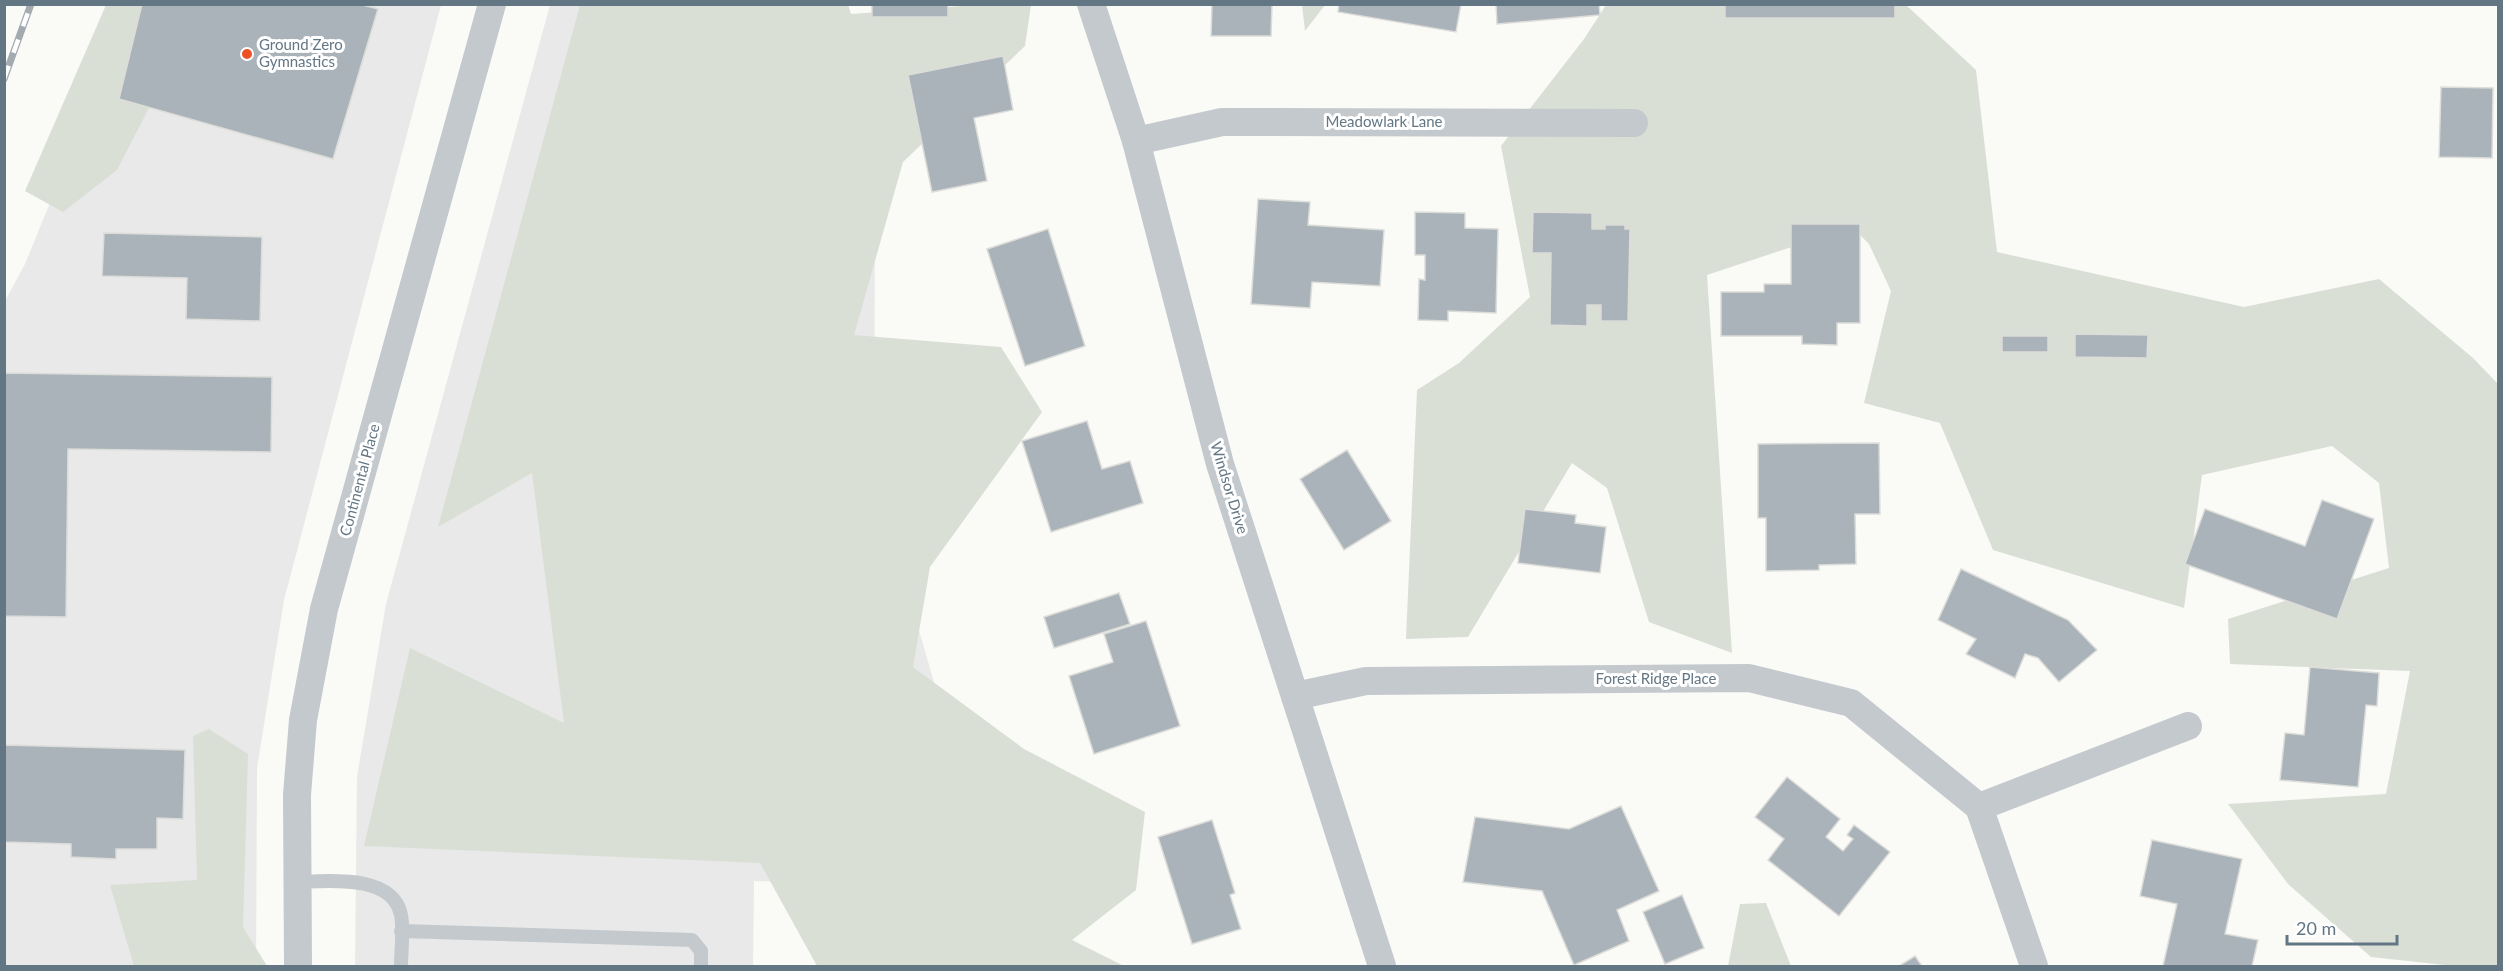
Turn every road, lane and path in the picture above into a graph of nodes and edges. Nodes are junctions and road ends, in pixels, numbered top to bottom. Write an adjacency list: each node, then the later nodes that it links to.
1 (492, 4): 8 (street, Continental Place)
2 (1091, 4): 4 (street, Windsor Drive)
3 (1634, 123): 4 (street, Meadowlark Lane)
4 (1136, 141): 5 (street, Windsor Drive)
5 (1295, 696): 7 (street, Forest Ridge Place); 13 (street, Windsor Drive)
6 (2188, 726): 7 (street)
7 (1979, 807): 14 (street)
8 (298, 882): 9 (lane); 10 (street, Continental Place)
9 (401, 931): 11 (lane); 12 (lane)
10 (298, 966)
11 (401, 966)
12 (701, 966)
13 (1382, 966)
14 (2034, 966)

